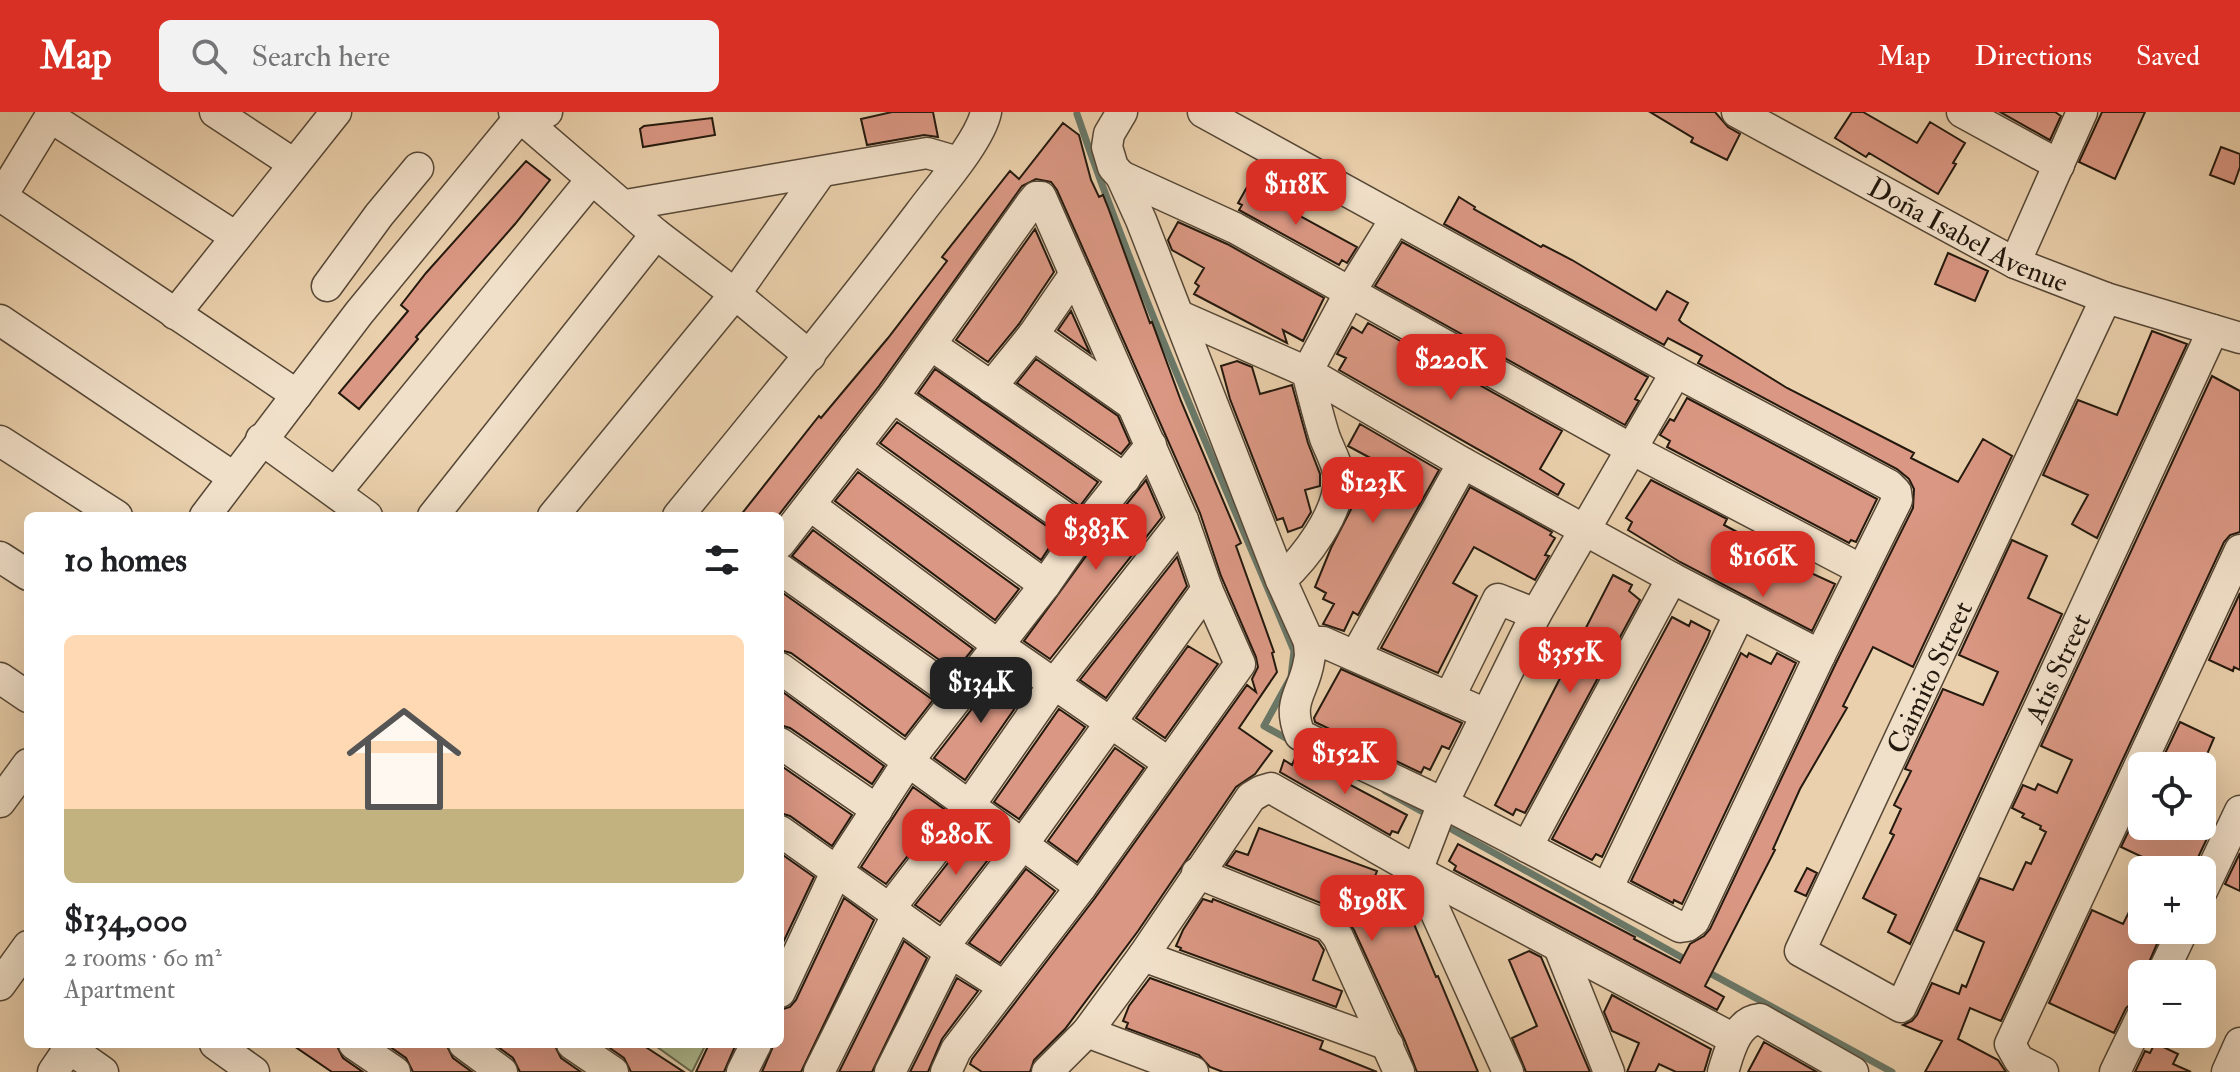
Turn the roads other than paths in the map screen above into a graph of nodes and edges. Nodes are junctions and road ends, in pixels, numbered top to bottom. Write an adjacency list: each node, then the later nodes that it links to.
1 (215, 112): 12 (street)
2 (336, 112): 12 (street)
3 (986, 112): 11 (street)
4 (1122, 112): 15 (street)
5 (1203, 112): 20 (street)
6 (1737, 112): 23 (street, Doña Isabel Avenue)
7 (1962, 112): 13 (street)
8 (2082, 112): 13 (street)
9 (52, 114): 18 (street); 22 (street)
10 (527, 114): 16 (street); 17 (street)
11 (958, 162): 14 (street); 35 (street)
12 (294, 164): 22 (street)
13 (2059, 165): 23 (street)
14 (821, 172): 19 (street); 27 (street)
15 (1121, 176): 26 (street); 30 (street)
16 (592, 179): 19 (street); 50 (street)
17 (453, 196): 25 (street); 39 (street)
18 (1, 198): 29 (street)
19 (626, 205): 21 (street)
20 (1396, 218): 26 (street); 37 (street)
21 (656, 234): 27 (street); 55 (street)
22 (236, 237): 29 (street)
23 (2015, 263): 28 (street, Doña Isabel Avenue)
24 (1075, 274): 33 (street); 34 (street); 41 (street)
25 (327, 286)
26 (1350, 292): 36 (street); 46 (street)
27 (735, 294): 35 (street); 56 (street)
28 (2106, 298): 32 (street, Doña Isabel Avenue); 111 (street, Caimito Street)
29 (175, 314): 39 (street)
30 (1180, 316): 36 (street); 68 (street)
31 (0, 320): 48 (street)
32 (2226, 334): 111 (street, Atis Street)
33 (1033, 335): 38 (street); 41 (street)
34 (931, 345): 38 (street); 40 (street)
35 (810, 356): 57 (street)
36 (1307, 372): 47 (street); 68 (street)
37 (1676, 372): 46 (street); 64 (street)
38 (991, 387): 49 (street)
39 (297, 395): 42 (street)
40 (893, 397): 45 (street); 59 (street)
41 (1131, 404): 44 (street)
42 (261, 439): 48 (street); 50 (street)
43 (0, 441): 52 (street)
44 (1151, 445): 49 (street); 58 (street)
45 (854, 447): 51 (street); 69 (street)
46 (1633, 450): 60 (street); 64 (street)
47 (1463, 463): 60 (street); 75 (street)
48 (233, 477): 53 (street)
49 (1125, 479): 59 (street)
50 (336, 492): 54 (street)
51 (811, 506): 61 (street); 74 (street)
52 (111, 512)
53 (208, 512)
54 (362, 512)
55 (436, 512)
56 (556, 512)
57 (681, 512)
58 (1183, 520): 70 (street); 79 (street)
59 (1083, 530): 69 (street)
60 (1586, 530): 67 (street); 72 (street)
61 (784, 538)
62 (2240, 550): 138 (street)
63 (0, 557): 65 (street)
64 (1862, 570): 76 (street)
65 (24, 572)
66 (784, 572): 81 (street)
67 (1672, 578): 71 (street); 96 (street)
68 (1281, 580): 73 (street)
69 (1045, 585): 74 (street)
70 (1207, 589): 84 (street); 87 (street)
71 (1740, 613): 76 (street); 102 (street)
72 (1536, 614): 82 (street); 83 (street)
73 (1309, 642): 75 (street); 90 (street)
74 (998, 645): 79 (street); 81 (street)
75 (1356, 655): 82 (street)
76 (1820, 655): 102 (street)
77 (784, 671): 86 (street)
78 (0, 678): 80 (street)
79 (1054, 684): 84 (street); 91 (street)
80 (24, 694)
81 (957, 695): 86 (street)
82 (1449, 698): 83 (street)
83 (1486, 714): 90 (street)
84 (1110, 722): 87 (street); 95 (street)
85 (784, 746): 92 (street)
86 (909, 760): 91 (street); 92 (street)
87 (1169, 763): 101 (street)
88 (24, 769): 89 (street)
89 (0, 802)
90 (1443, 803): 96 (street); 98 (street)
91 (969, 806): 95 (street); 103 (street)
92 (877, 810): 99 (street)
93 (2240, 811): 97 (street)
94 (784, 834): 99 (street)
95 (1023, 844): 101 (street); 105 (street)
96 (1527, 847): 102 (street)
97 (2216, 862)
98 (1417, 871): 100 (street); 104 (street); 134 (street)
99 (836, 872): 103 (street); 108 (street)
100 (1197, 873): 107 (street); 122 (street)
101 (1081, 887): 110 (street)
102 (1607, 889)
103 (894, 911): 105 (street); 129 (street)
104 (1559, 947): 113 (street); 135 (street)
105 (947, 949): 110 (street); 130 (street)
106 (24, 952): 109 (street)
107 (1143, 956): 112 (street); 122 (street)
108 (784, 983)
109 (0, 985)
110 (1003, 986): 131 (street)
111 (1901, 1007)
112 (1087, 1032): 132 (street); 133 (street)
113 (1734, 1039): 136 (street); 137 (street)
114 (2240, 1043): 140 (street)
115 (2128, 1045): 139 (street)
116 (221, 1048): 124 (street)
117 (360, 1048): 125 (street)
118 (469, 1048): 126 (street)
119 (578, 1048): 127 (street)
120 (754, 1048): 128 (street)
121 (64, 1055): 123 (street)
122 (1394, 1059)
123 (103, 1072)
124 (254, 1072)
125 (395, 1072)
126 (502, 1072)
127 (613, 1072)
128 (742, 1072)
129 (819, 1072)
130 (890, 1072)
131 (946, 1072)
132 (1047, 1072)
133 (1193, 1072)
134 (1508, 1072)
135 (1609, 1072)
136 (1723, 1072)
137 (1853, 1072)
138 (2043, 1072)
139 (2115, 1072)
140 (2227, 1072)

